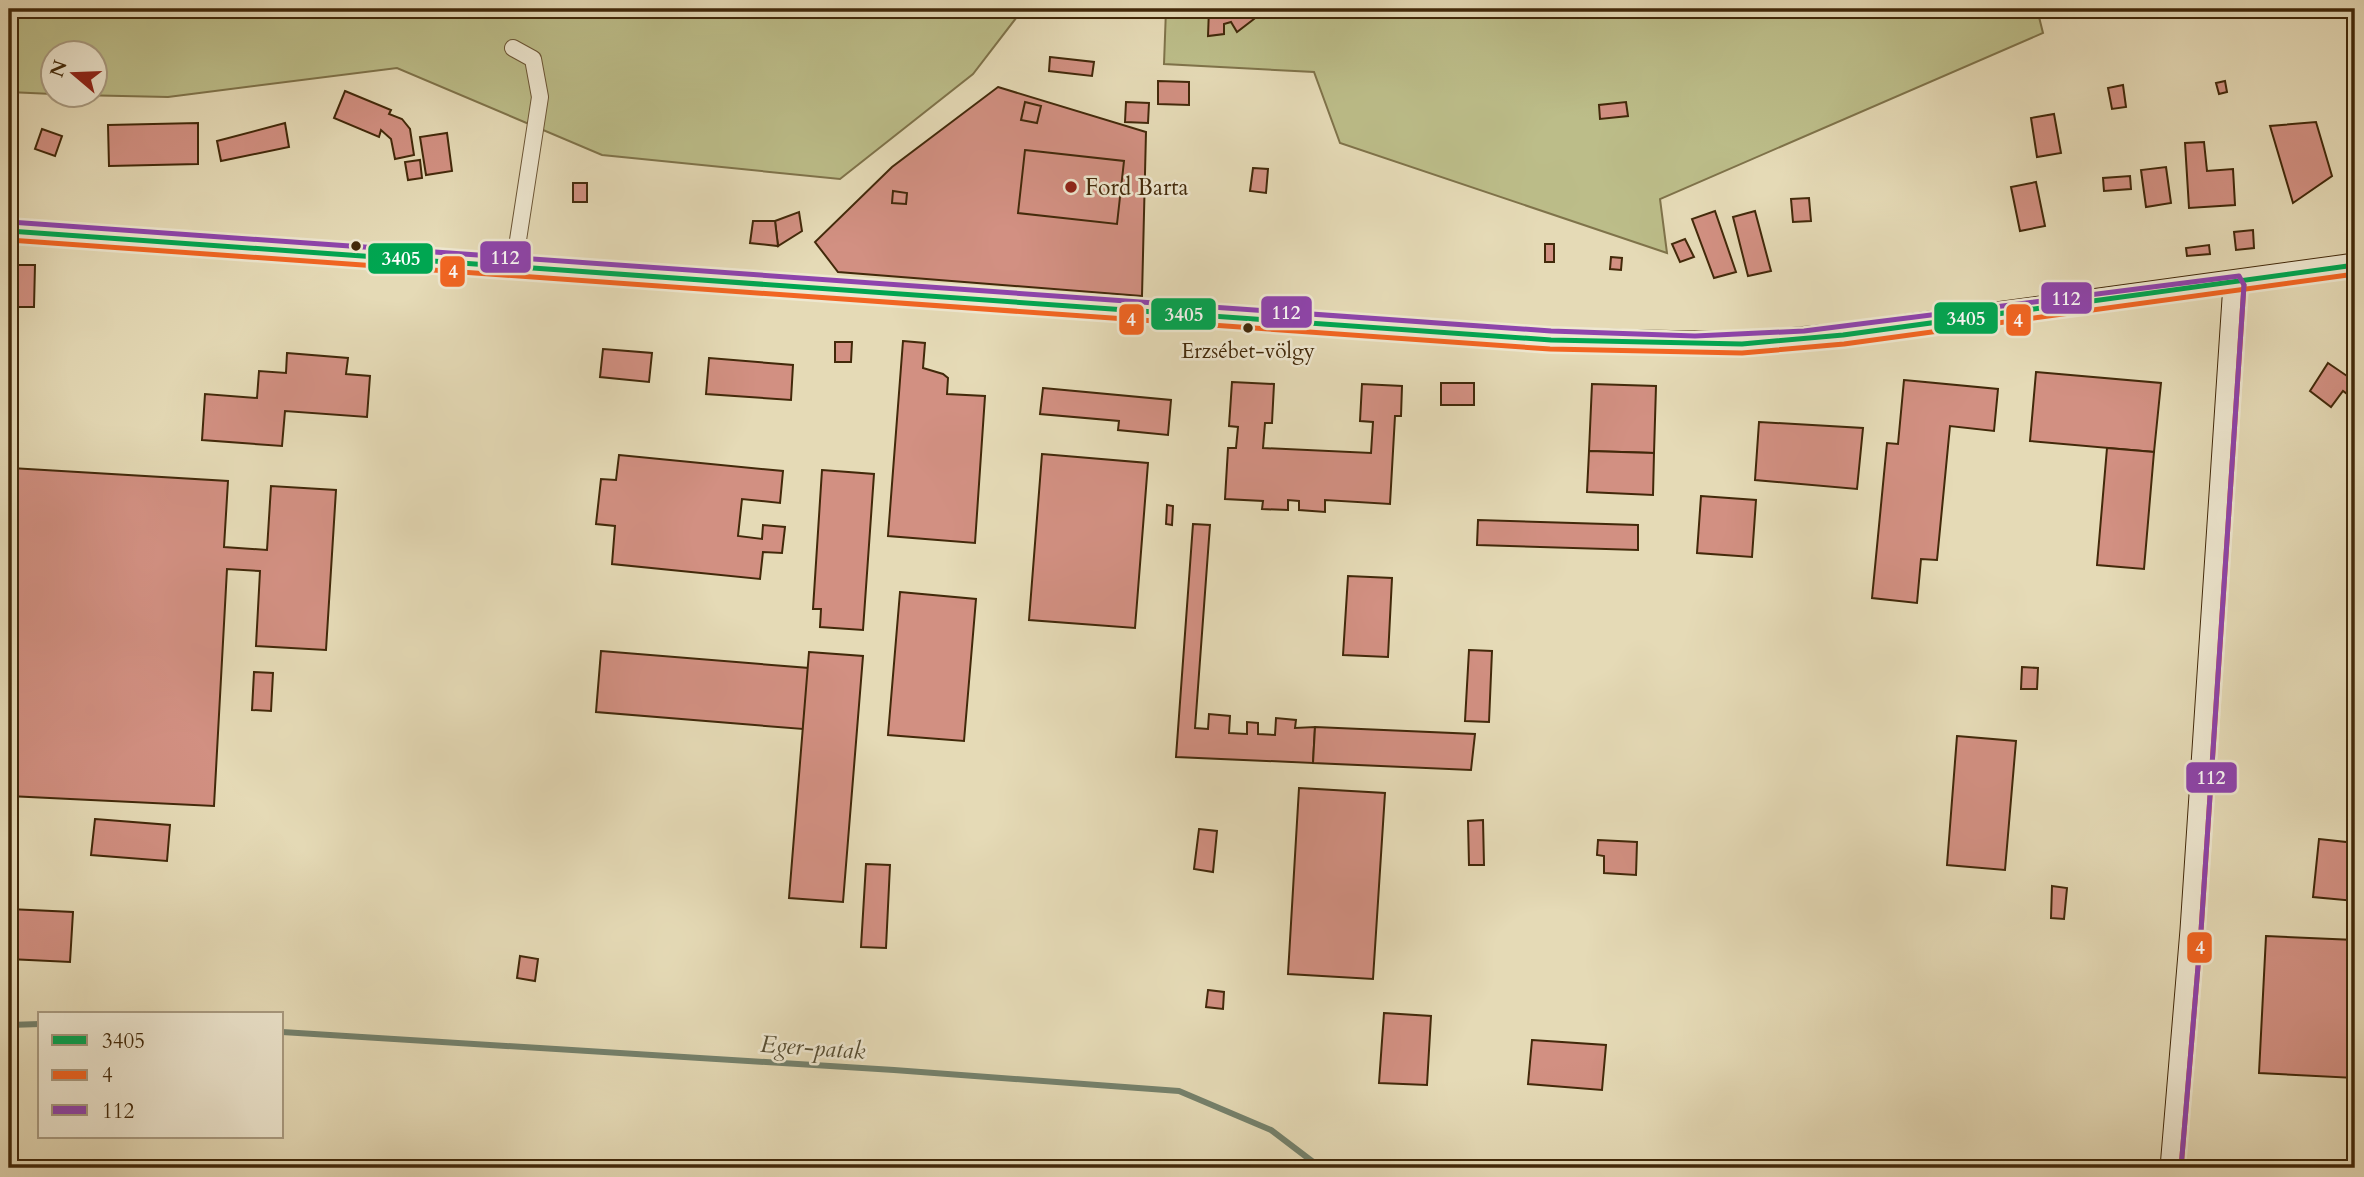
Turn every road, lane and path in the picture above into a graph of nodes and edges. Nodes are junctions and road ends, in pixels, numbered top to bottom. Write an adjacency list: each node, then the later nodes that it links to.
1 (513, 48): 4 (street)
2 (9, 231): 4 (main road)
3 (2355, 265): 5 (main road)
4 (514, 266): 5 (main road)
5 (2235, 284): 6 (main road)
6 (2172, 1168)

